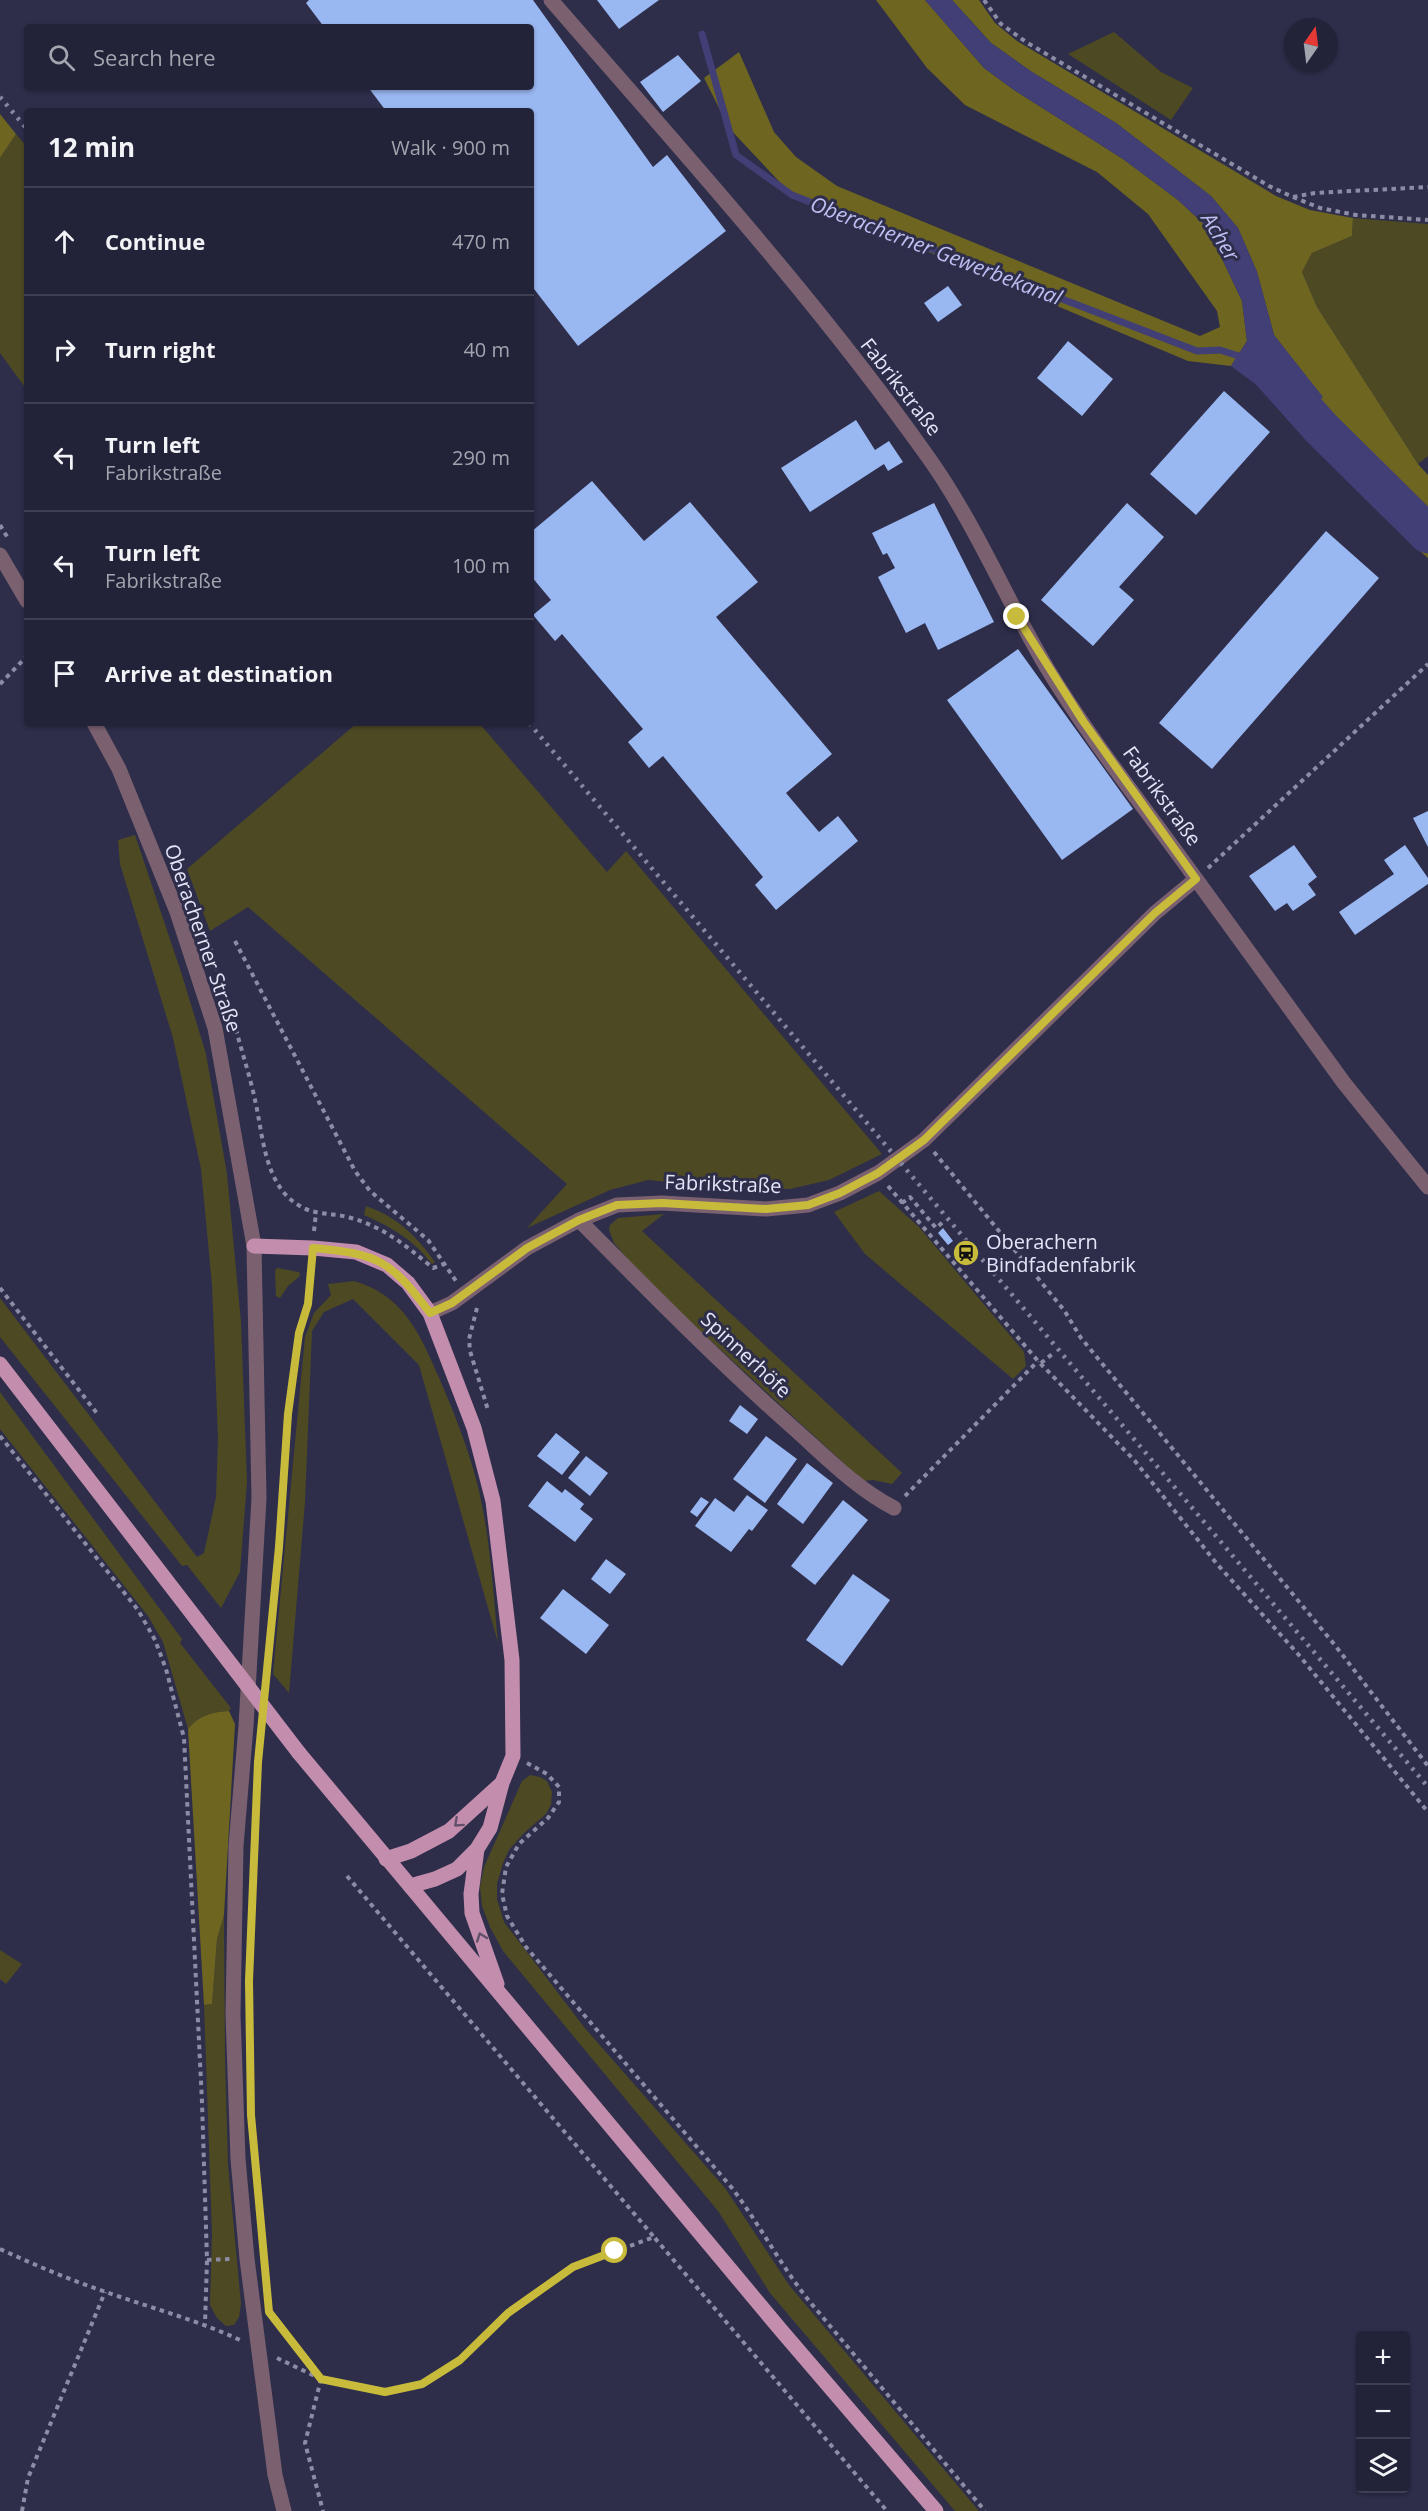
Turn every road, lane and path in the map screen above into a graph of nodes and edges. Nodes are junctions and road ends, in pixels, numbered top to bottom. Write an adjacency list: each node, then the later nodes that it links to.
1 (551, 0): 12 (street, Fabrikstraße)
2 (984, 0): 4 (path)
3 (1428, 187): 4 (path)
4 (1293, 197): 5 (path)
5 (1428, 220)
6 (0, 555): 7 (street)
7 (24, 596)
8 (24, 659): 10 (path)
9 (1428, 664): 12 (path)
10 (0, 684)
11 (96, 726): 20 (street, Oberacherner Straße)
12 (1196, 879): 14 (street, Fabrikstraße); 16 (street)
13 (235, 941): 21 (path)
14 (924, 1140): 15 (street, Fabrikstraße); 34 (path)
15 (878, 1173): 17 (path); 18 (street, Fabrikstraße)
16 (1428, 1187)
17 (902, 1203): 19 (path); 26 (path)
18 (579, 1220): 23 (street, Fabrikstraße); 31 (street, Spinnerhöfe)
19 (944, 1221)
20 (255, 1246): 21 (main road); 47 (street, Oberacherner Straße)
21 (313, 1248): 24 (main road); 32 (path)
22 (0, 1288): 28 (path)
23 (465, 1294): 24 (street, Fabrikstraße); 29 (path)
24 (430, 1313): 33 (main road)
25 (1054, 1352): 26 (path)
26 (1040, 1362): 31 (path); 36 (path)
27 (0, 1364): 38 (main road, bridge)
28 (99, 1416)
29 (490, 1417)
30 (0, 1436): 46 (path)
31 (894, 1508)
32 (272, 1628)
33 (513, 1756): 35 (main road); 54 (path)
34 (1428, 1766)
35 (502, 1783): 37 (main road); 38 (main road, one-way to 38)
36 (1428, 1812)
37 (477, 1849): 40 (main road); 41 (main road, one-way to 37)
38 (386, 1859): 40 (main road)
39 (347, 1876): 42 (path)
40 (410, 1886): 41 (main road)
41 (500, 1992): 53 (main road)
42 (654, 2237): 48 (path); 52 (path)
43 (0, 2249): 44 (path)
44 (105, 2292): 46 (path); 49 (path)
45 (269, 2312): 48 (path)
46 (205, 2324): 47 (path)
47 (258, 2349): 48 (path); 50 (street, Oberacherner Straße)
48 (321, 2379): 51 (path)
49 (22, 2511)
50 (284, 2511)
51 (323, 2511)
52 (887, 2511)
53 (936, 2511)
54 (985, 2511)

